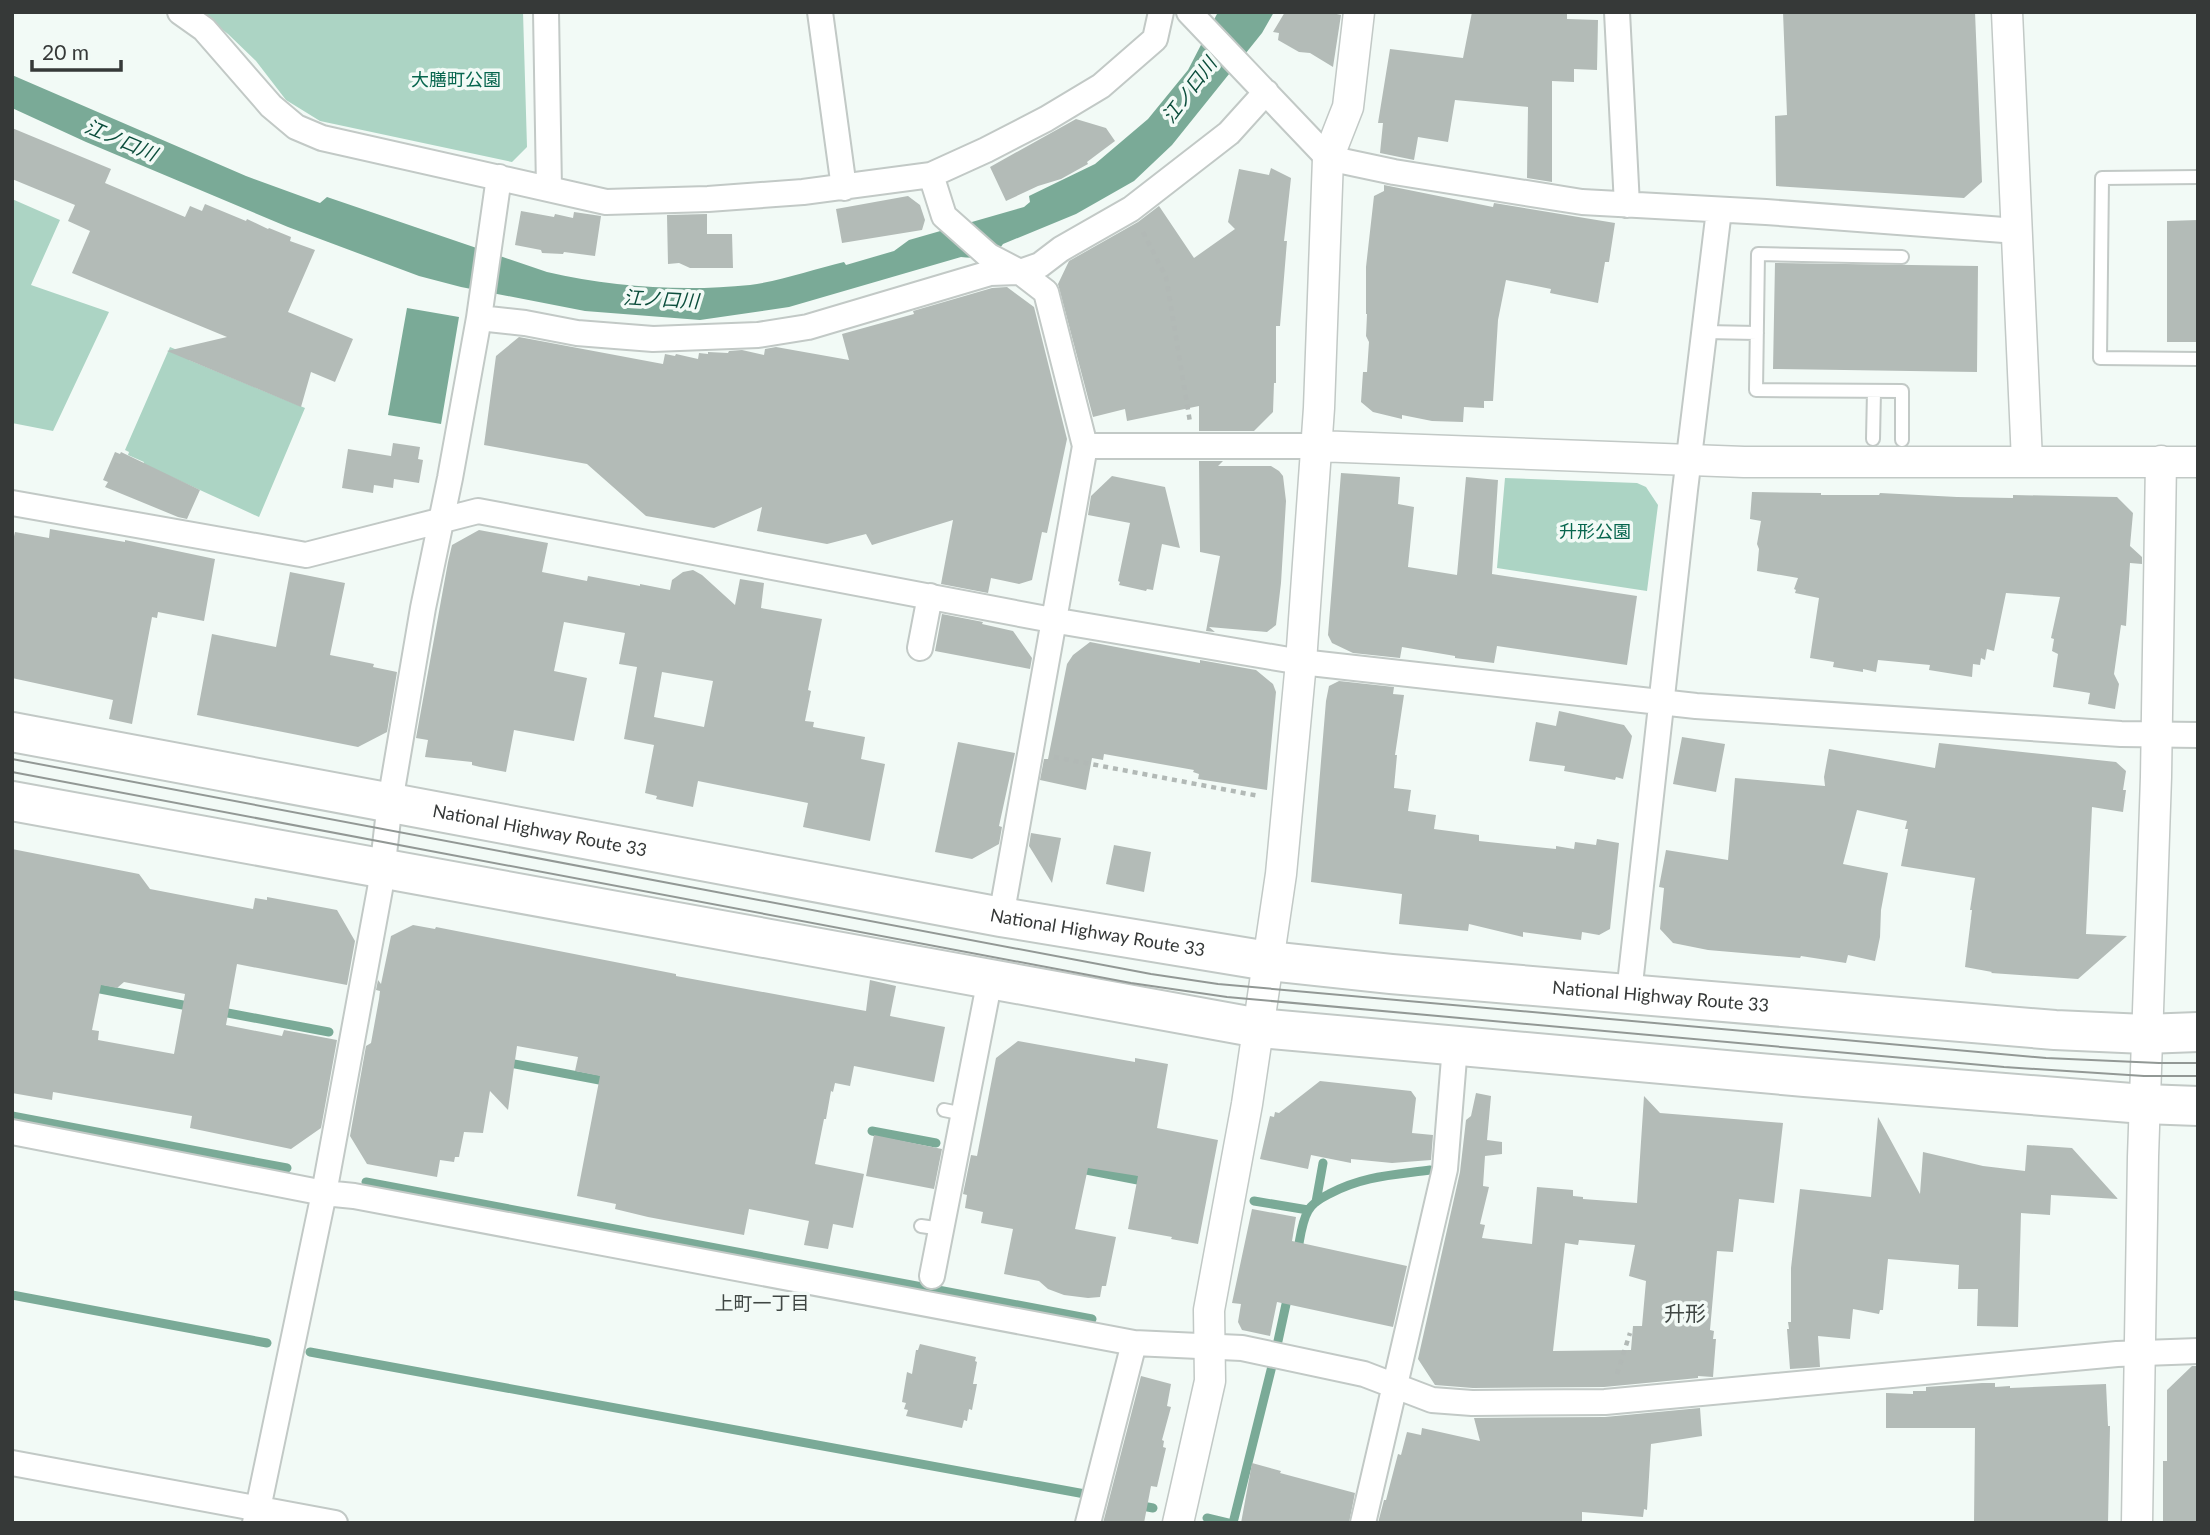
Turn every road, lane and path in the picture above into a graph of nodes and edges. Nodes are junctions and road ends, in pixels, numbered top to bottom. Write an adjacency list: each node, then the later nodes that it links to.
1 (180, 12): 12 (street)
2 (546, 12): 15 (street)
3 (820, 12): 14 (street)
4 (1161, 12): 11 (street)
5 (1359, 12): 10 (street)
6 (1617, 12): 16 (street)
7 (2007, 12): 19 (street)
8 (1194, 18): 9 (street)
9 (1258, 84): 10 (street); 17 (street)
10 (1328, 158): 16 (street); 31 (street)
11 (931, 175): 14 (street); 21 (street)
12 (499, 177): 15 (street); 22 (street)
13 (2198, 177): 25 (lane)
14 (844, 188): 15 (street)
15 (549, 189)
16 (1627, 205): 18 (street)
17 (1131, 209): 21 (street); 29 (path)
18 (1719, 210): 19 (street); 23 (street)
19 (2017, 231): 33 (street)
20 (1902, 257): 24 (lane)
21 (1020, 272): 22 (street); 30 (street)
22 (480, 311): 37 (street)
23 (1705, 332): 24 (lane); 32 (street)
24 (1757, 333): 26 (lane)
25 (2198, 359)
26 (1874, 391): 27 (lane); 28 (lane)
27 (1873, 439)
28 (1902, 440)
29 (1194, 445): 30 (street); 31 (street)
30 (1085, 446): 39 (street)
31 (1316, 446): 32 (street); 41 (street)
32 (1690, 461): 33 (street); 42 (street)
33 (2027, 461): 34 (street)
34 (2161, 461): 35 (street); 44 (street)
35 (2198, 461)
36 (12, 503): 37 (street)
37 (442, 519): 38 (street); 49 (street)
38 (930, 596): 39 (street); 40 (street)
39 (1052, 620): 41 (street); 46 (street)
40 (920, 648)
41 (1301, 662): 42 (street); 52 (street)
42 (1661, 702): 44 (street); 54 (street)
43 (12, 732): 49 (highway, National Highway Route 33)
44 (2156, 735): 45 (street); 57 (street)
45 (2198, 735)
46 (1029, 752): 47 (path); 51 (street)
47 (1261, 797)
48 (12, 801): 50 (highway)
49 (390, 802): 50 (street); 51 (highway, National Highway Route 33)
50 (382, 868): 53 (highway); 62 (street)
51 (1000, 917): 52 (highway, National Highway Route 33)
52 (1268, 961): 54 (highway, National Highway Route 33); 55 (street)
53 (990, 979): 55 (highway); 63 (street)
54 (1629, 993): 57 (highway, National Highway Route 33)
55 (1259, 1028): 58 (highway); 66 (street)
56 (2198, 1032): 57 (highway, National Highway Route 33)
57 (2146, 1034): 59 (street)
58 (1455, 1046): 59 (highway); 69 (street)
59 (2144, 1104): 60 (highway); 68 (street)
60 (2198, 1106)
61 (12, 1132): 62 (street)
62 (324, 1193): 65 (street); 72 (street)
63 (932, 1276)
64 (1630, 1333): 70 (path)
65 (1134, 1343): 66 (street); 74 (street)
66 (1210, 1346): 69 (street); 75 (street)
67 (2198, 1351): 68 (street)
68 (2139, 1353): 70 (street); 77 (street)
69 (1396, 1385): 70 (street); 76 (street)
70 (1610, 1402)
71 (12, 1463): 72 (street)
72 (256, 1515): 73 (street)
73 (335, 1523)
74 (1088, 1523)
75 (1178, 1523)
76 (1363, 1523)
77 (2137, 1523)

